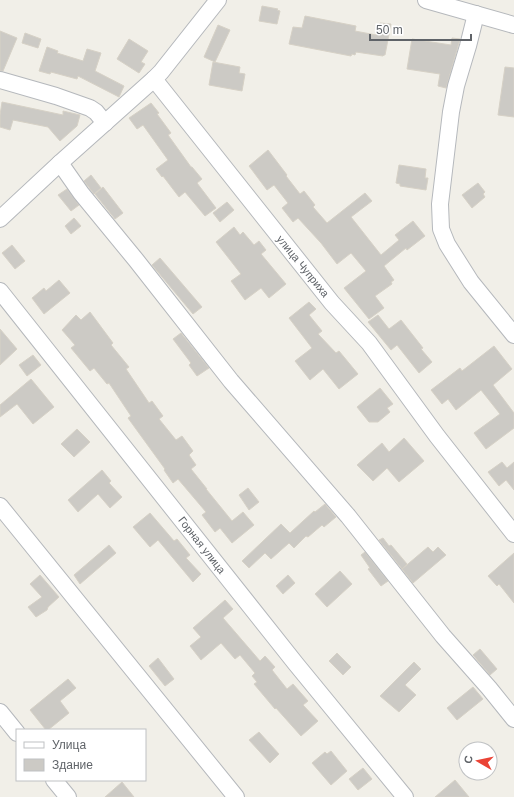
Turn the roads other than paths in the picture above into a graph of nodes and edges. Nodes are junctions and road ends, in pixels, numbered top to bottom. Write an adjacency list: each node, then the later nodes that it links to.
1 (217, 0): 5 (street)
2 (426, 0): 3 (street)
3 (476, 14): 4 (street); 11 (street)
4 (514, 25)
5 (154, 79): 7 (street); 13 (street, улица Чуприха)
6 (0, 80): 7 (street)
7 (105, 123): 8 (street)
8 (60, 163): 9 (street); 15 (street)
9 (0, 219)
10 (0, 291): 20 (street, Горная улица)
11 (514, 335)
12 (0, 506): 19 (street)
13 (514, 534)
14 (0, 712): 16 (street)
15 (514, 719)
16 (16, 732)
17 (55, 781): 18 (street)
18 (68, 797)
19 (236, 797)
20 (405, 797)

